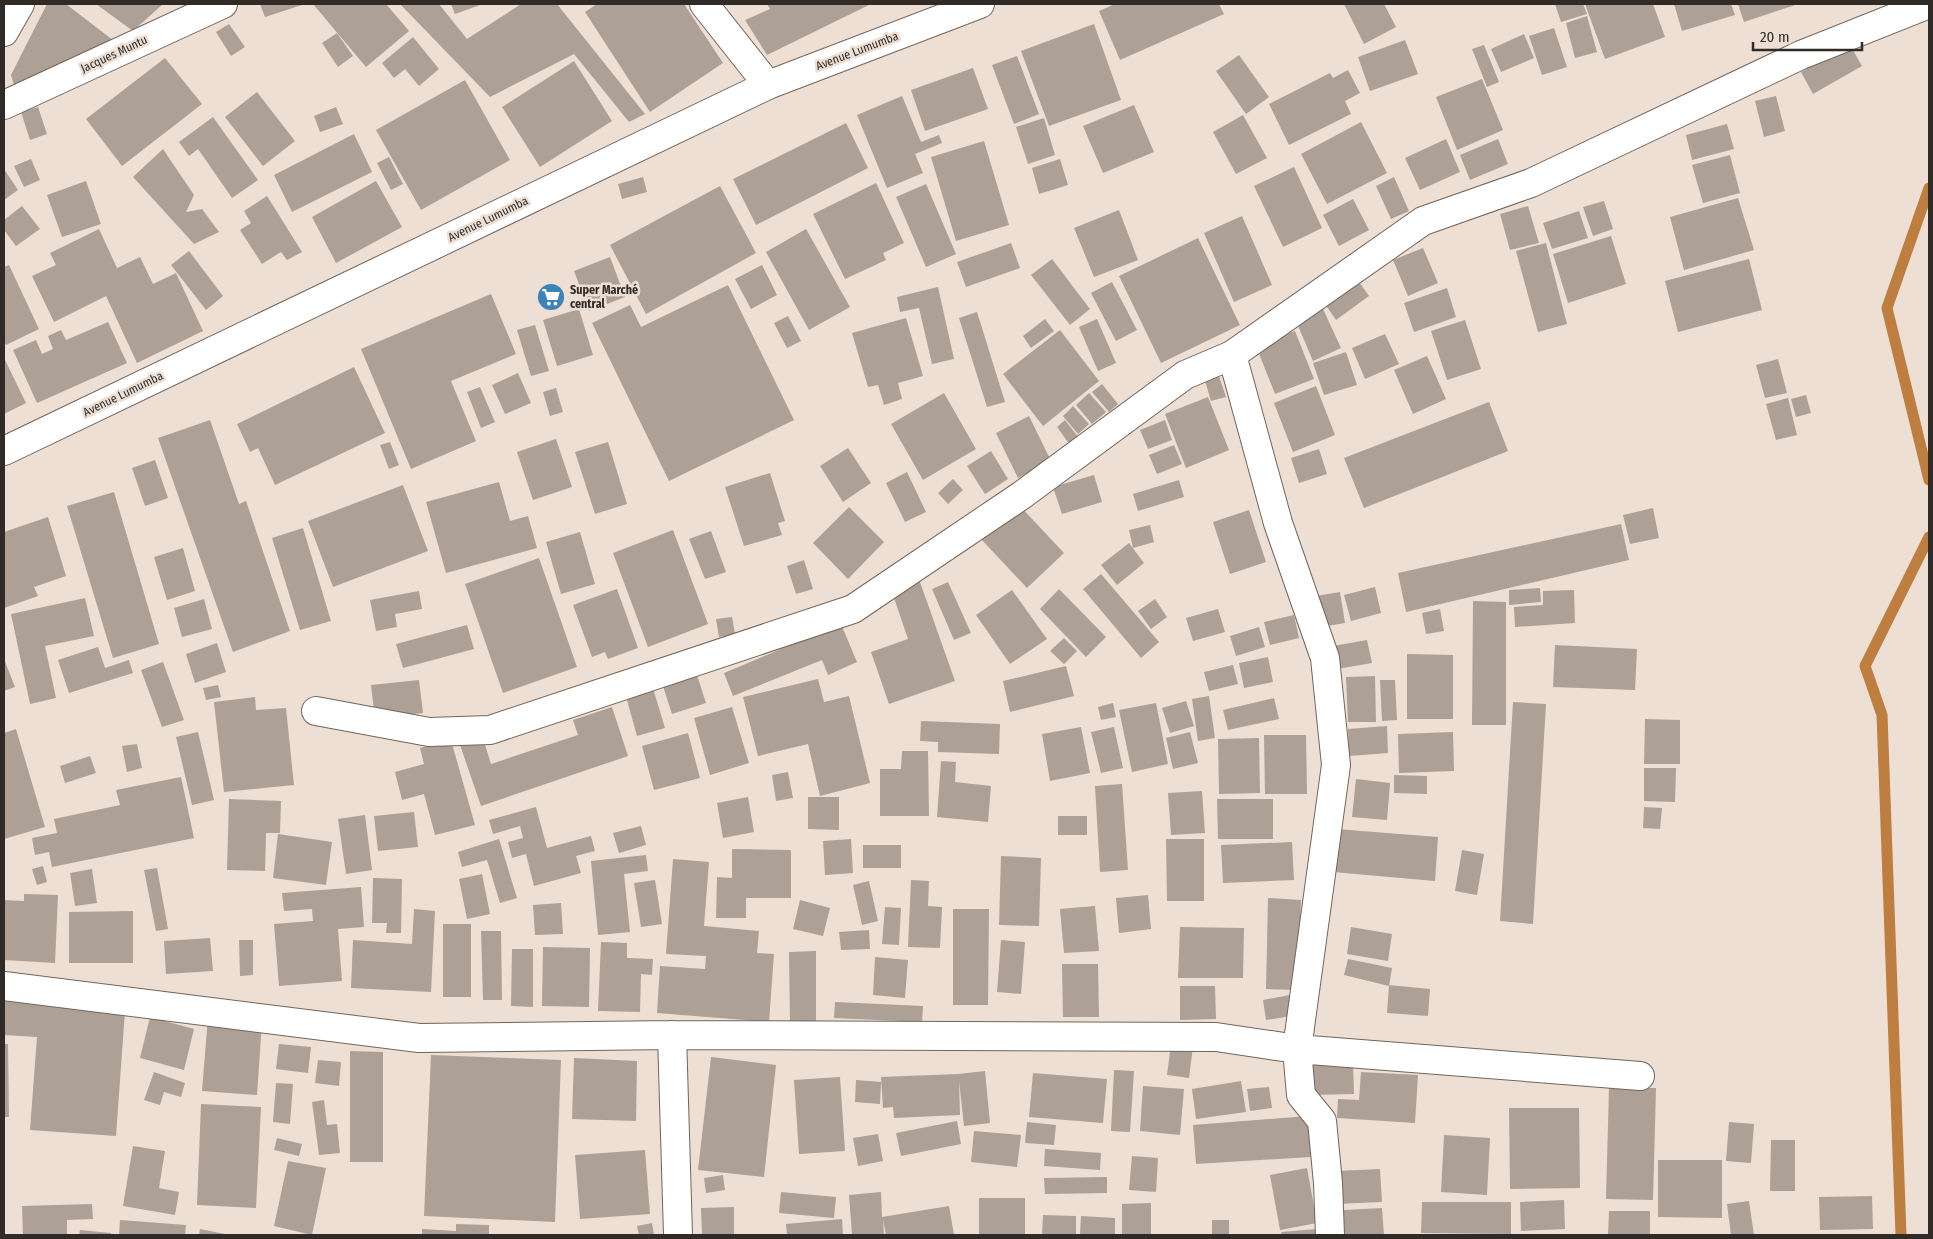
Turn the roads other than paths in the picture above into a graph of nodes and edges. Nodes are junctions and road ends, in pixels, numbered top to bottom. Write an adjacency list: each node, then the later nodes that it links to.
1 (223, 4): 6 (street, Jacques Muntu)
2 (704, 4): 5 (street)
3 (980, 4): 5 (street, Avenue Lumumba)
4 (1929, 4): 7 (street)
5 (768, 85): 8 (street, Avenue Lumumba)
6 (4, 105)
7 (1232, 355): 9 (street); 12 (street)
8 (4, 451)
9 (316, 711)
10 (4, 986): 11 (street)
11 (672, 1035): 12 (street); 14 (street)
12 (1297, 1049): 13 (street); 15 (street)
13 (1640, 1076)
14 (678, 1235)
15 (1330, 1235)

